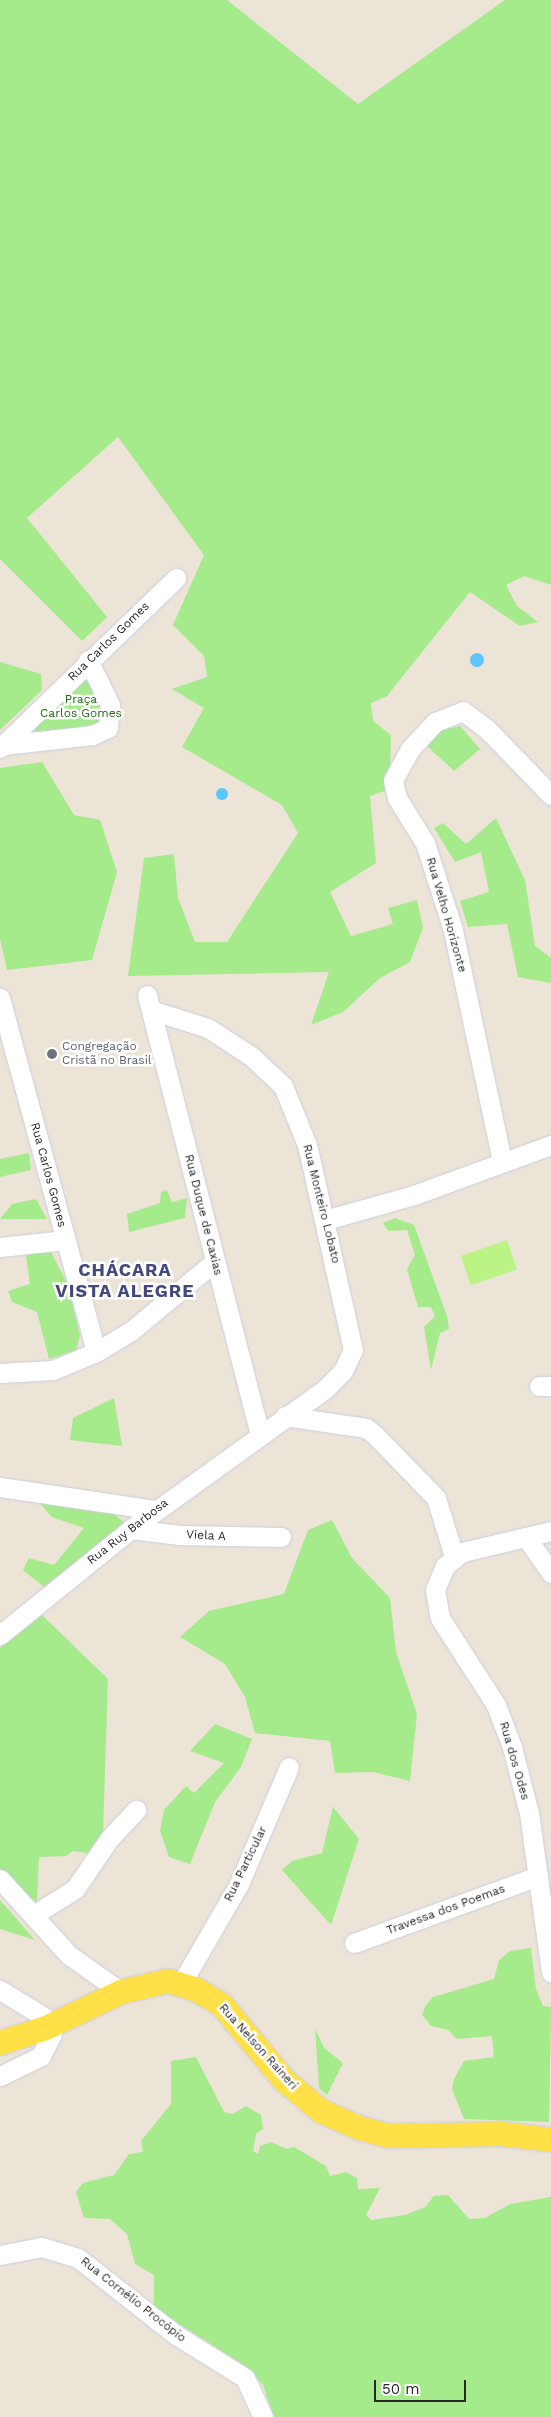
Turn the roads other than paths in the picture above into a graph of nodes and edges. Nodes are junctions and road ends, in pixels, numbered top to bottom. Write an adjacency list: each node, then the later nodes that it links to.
1 (176, 578): 2 (street, Rua Carlos Gomes)
2 (88, 660): 3 (street, Rua Carlos Gomes); 3 (street)
3 (2, 747)
4 (551, 795): 8 (street, Rua Velho Horizonte)
5 (0, 998): 10 (street, Rua Carlos Gomes)
6 (149, 1002): 9 (street, Rua Monteiro Lobato); 12 (street, Rua Duque de Caxias)
7 (551, 1145): 8 (street)
8 (502, 1161): 9 (street)
9 (324, 1220): 15 (street, Rua Monteiro Lobato)
10 (66, 1240): 11 (street); 13 (street, Rua Carlos Gomes)
11 (0, 1247)
12 (214, 1262): 13 (street); 16 (street, Rua Duque de Caxias)
13 (96, 1352): 14 (street)
14 (0, 1373)
15 (285, 1416): 16 (street, Rua Monteiro Lobato); 23 (street)
16 (260, 1435): 18 (street, Rua Ruy Barbosa)
17 (0, 1487): 18 (street)
18 (156, 1510): 19 (street, Rua Ruy Barbosa)
19 (131, 1529): 21 (street, Viela A); 25 (street, Rua Ruy Barbosa)
20 (551, 1531): 22 (street)
21 (282, 1537)
22 (526, 1537): 23 (street); 24 (street)
23 (454, 1556): 28 (street, Rua dos Odes)
24 (551, 1574)
25 (0, 1635)
26 (289, 1767): 33 (street, Rua Particular)
27 (136, 1810): 30 (street)
28 (538, 1876): 31 (street, Travessa dos Poemas); 32 (street, Rua dos Odes)
29 (0, 1879): 30 (street)
30 (35, 1914): 35 (street)
31 (354, 1943)
32 (551, 1972)
33 (181, 1984): 35 (main road, Rua Nelson Raineri); 39 (main road, Rua Nelson Raineri)
34 (0, 1990): 36 (street)
35 (121, 1992): 36 (main road, Rua Nelson Raineri)
36 (51, 2026): 37 (main road, Rua Nelson Raineri); 38 (street)
37 (0, 2043)
38 (0, 2076)
39 (551, 2140)
40 (0, 2254): 41 (street, Rua Cornélio Procópio)
41 (263, 2417)

